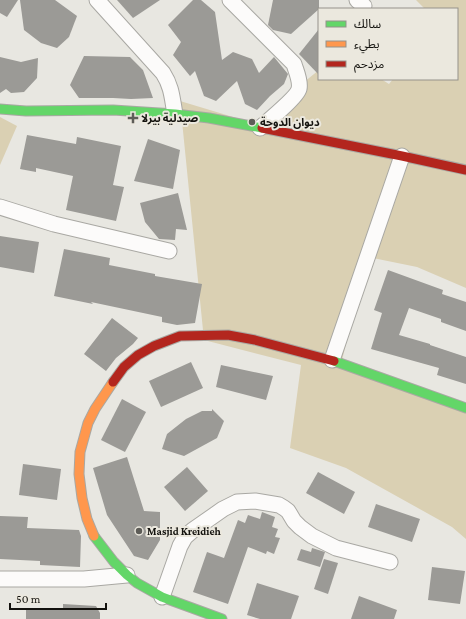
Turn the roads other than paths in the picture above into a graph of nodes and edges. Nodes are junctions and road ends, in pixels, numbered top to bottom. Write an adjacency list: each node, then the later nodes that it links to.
1 (97, 0): 4 (street)
2 (230, 0): 5 (street)
3 (0, 109): 4 (street)
4 (175, 114): 5 (street)
5 (260, 128): 6 (street)
6 (402, 156): 7 (street); 10 (street)
7 (466, 170)
8 (0, 207): 9 (street)
9 (169, 250)
10 (332, 360): 11 (street); 13 (street)
11 (466, 408)
12 (390, 562): 15 (street)
13 (127, 575): 14 (street); 15 (street)
14 (0, 579)
15 (162, 597): 16 (street)
16 (222, 619)

